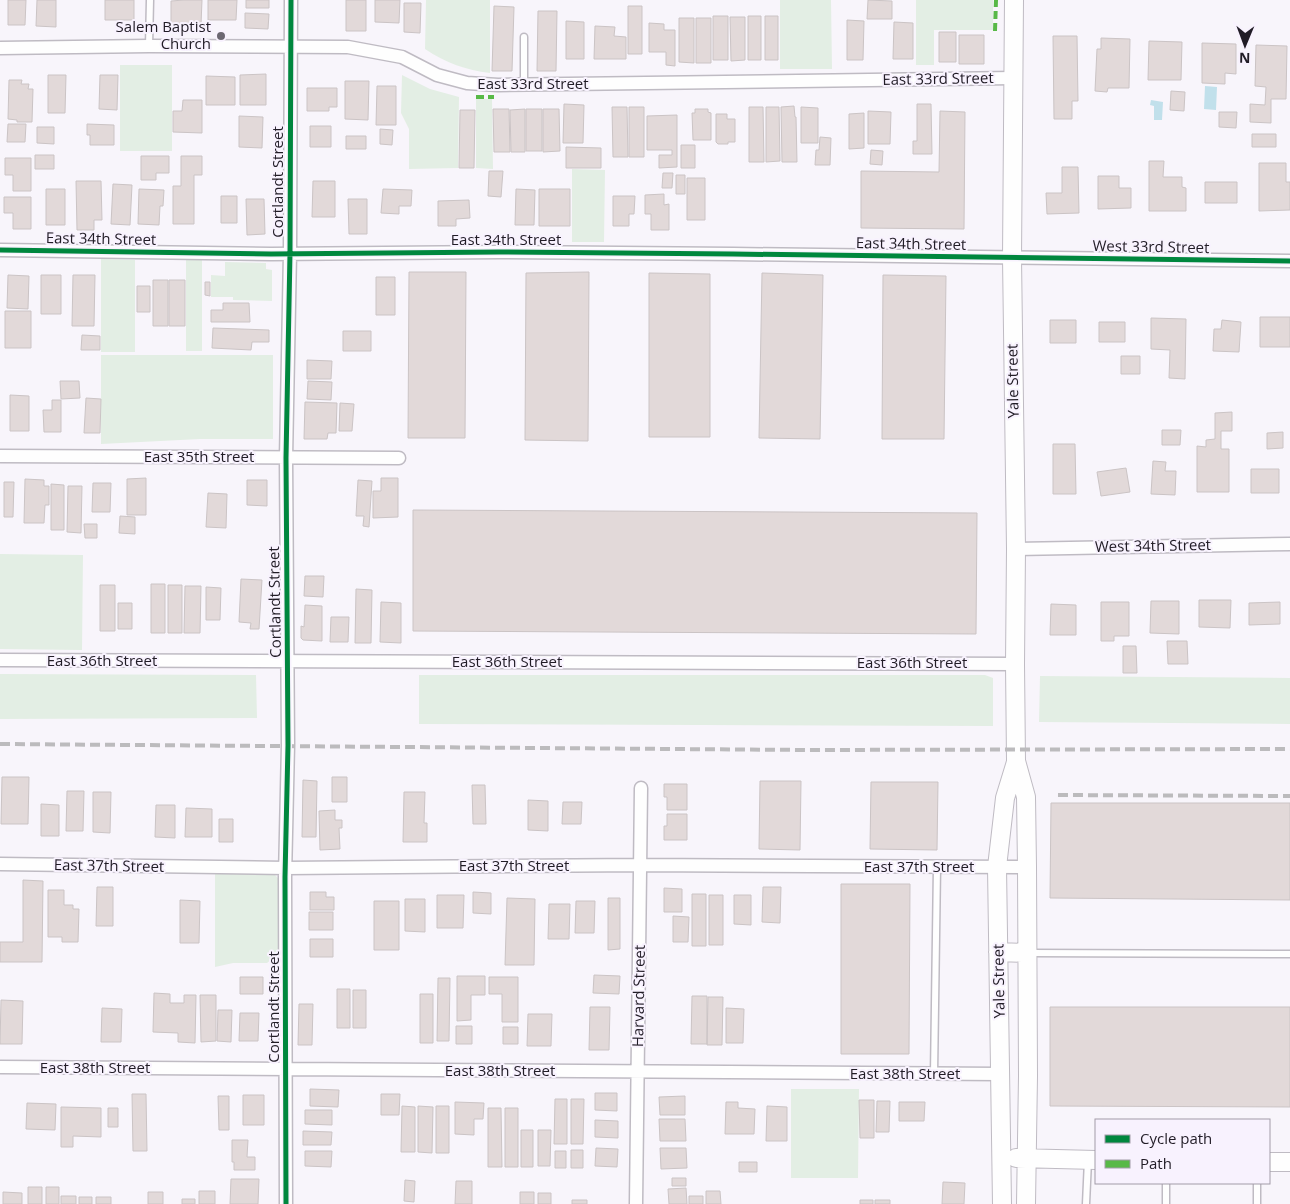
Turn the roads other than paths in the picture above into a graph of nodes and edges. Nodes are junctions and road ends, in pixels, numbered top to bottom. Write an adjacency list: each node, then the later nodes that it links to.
1 (150, 0): 5 (lane)
2 (291, 0): 6 (street, Cortlandt Street)
3 (1014, 0): 8 (main road, Yale Street)
4 (524, 37): 9 (lane)
5 (149, 46): 6 (street, East 33rd Street); 7 (street, East 33rd Street)
6 (291, 46): 9 (street, East 33rd Street); 11 (street, Cortlandt Street)
7 (0, 48)
8 (1013, 78): 9 (street, East 33rd Street); 12 (main road, Yale Street)
9 (524, 85)
10 (0, 250): 11 (street, East 34th Street)
11 (290, 253): 12 (street, East 34th Street); 15 (street, Cortlandt Street)
12 (1012, 258): 13 (street, West 33rd Street); 18 (main road, Yale Street)
13 (1290, 261)
14 (0, 456): 15 (street, East 35th Street)
15 (286, 458): 16 (street, East 35th Street); 20 (street, Cortlandt Street)
16 (399, 458)
17 (1290, 544): 18 (street, West 34th Street)
18 (1016, 549): 21 (main road, Yale Street)
19 (0, 660): 20 (street, East 36th Street)
20 (288, 662): 21 (street, East 36th Street); 28 (street, Cortlandt Street)
21 (1015, 664): 22 (main road, Yale Street)
22 (1016, 761): 27 (main road, Yale Street); 29 (main road, Yale Street)
23 (641, 788): 25 (street, Harvard Street)
24 (0, 864): 28 (street, East 37th Street)
25 (640, 865): 26 (street, East 37th Street); 28 (street, East 37th Street); 35 (street, Harvard Street)
26 (937, 867): 27 (street, East 37th Street); 36 (lane)
27 (997, 867): 29 (street, East 37th Street); 30 (main road, Yale Street)
28 (286, 868): 34 (street, Cortlandt Street)
29 (1027, 868): 31 (main road, Yale Street)
30 (998, 952): 31 (main road); 37 (main road, Yale Street)
31 (1028, 953): 32 (lane); 39 (main road, Yale Street)
32 (1290, 954)
33 (0, 1067): 34 (street, East 38th Street)
34 (286, 1069): 35 (street, East 38th Street); 45 (street, Cortlandt Street)
35 (638, 1072): 36 (street, East 38th Street); 46 (street, Harvard Street)
36 (934, 1074): 37 (street, East 38th Street)
37 (1000, 1074): 38 (main road, Yale Street)
38 (1003, 1158): 39 (main road); 47 (main road, Yale Street)
39 (1027, 1159): 40 (main road); 48 (main road, Yale Street)
40 (1092, 1160): 49 (lane)
41 (1270, 1162): 42 (main road)
42 (1290, 1162)
43 (1166, 1184): 50 (lane)
44 (1257, 1184): 51 (lane)
45 (286, 1204)
46 (636, 1204)
47 (1002, 1204)
48 (1026, 1204)
49 (1086, 1204)
50 (1166, 1204)
51 (1258, 1204)

